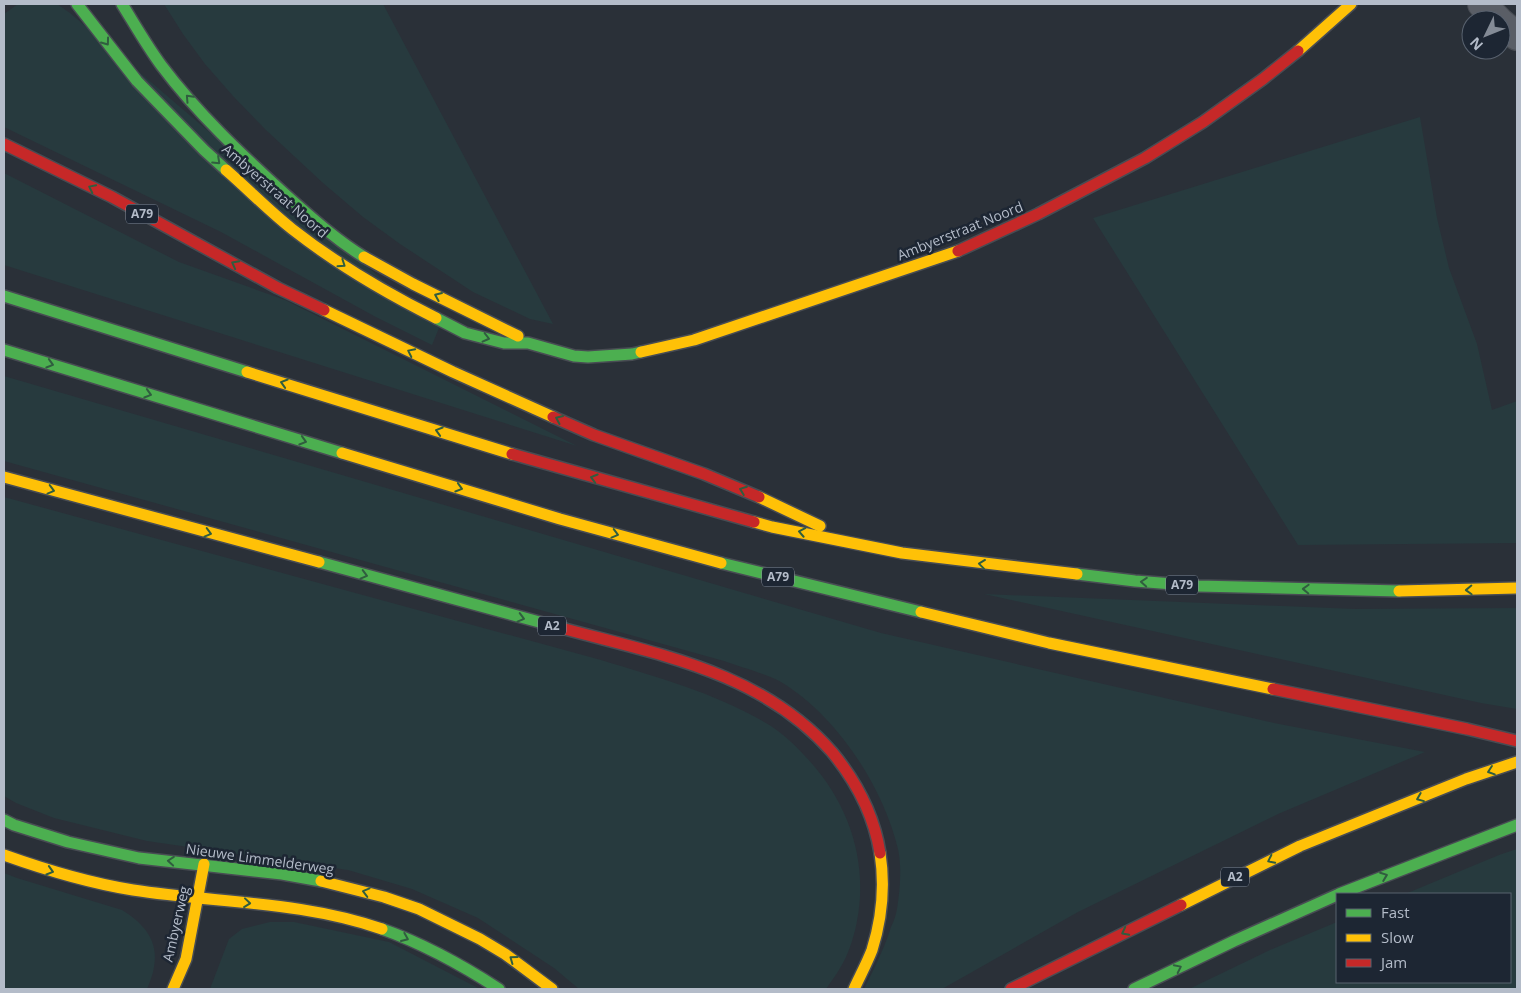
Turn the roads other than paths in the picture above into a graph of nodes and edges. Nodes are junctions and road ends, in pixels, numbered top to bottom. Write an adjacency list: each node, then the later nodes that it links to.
1 (77, 4): 6 (main road, Ambyerstraat Noord, one-way to 6)
2 (122, 4): 6 (main road, Ambyerstraat Noord, one-way to 2)
3 (1350, 4): 6 (main road, Ambyerstraat Noord)
4 (4, 144): 9 (main road, A79, one-way to 4)
5 (4, 296): 9 (main road, A79, one-way to 5)
6 (528, 343)
7 (4, 350): 11 (main road, A79, one-way to 11)
8 (4, 477): 25 (main road, A2, one-way to 25)
9 (850, 542): 10 (main road, A79, one-way to 9)
10 (1517, 588)
11 (1467, 729): 12 (main road, A79); 13 (main road, A79)
12 (1517, 734)
13 (1517, 741)
14 (1517, 762): 26 (main road, A2, one-way to 26)
15 (4, 820): 18 (main road, Nieuwe Limmelderweg, one-way to 15)
16 (1514, 827): 19 (main road, one-way to 16)
17 (4, 855): 21 (main road, one-way to 21)
18 (204, 864): 21 (main road, Ambyerweg); 24 (main road, Nieuwe Limmelderweg, one-way to 18)
19 (1342, 893)
20 (1336, 896): 27 (main road, one-way to 20)
21 (198, 898): 22 (main road, Ambyerweg); 23 (main road, one-way to 23)
22 (173, 989)
23 (499, 989)
24 (552, 989)
25 (854, 989)
26 (1011, 989)
27 (1134, 989)

